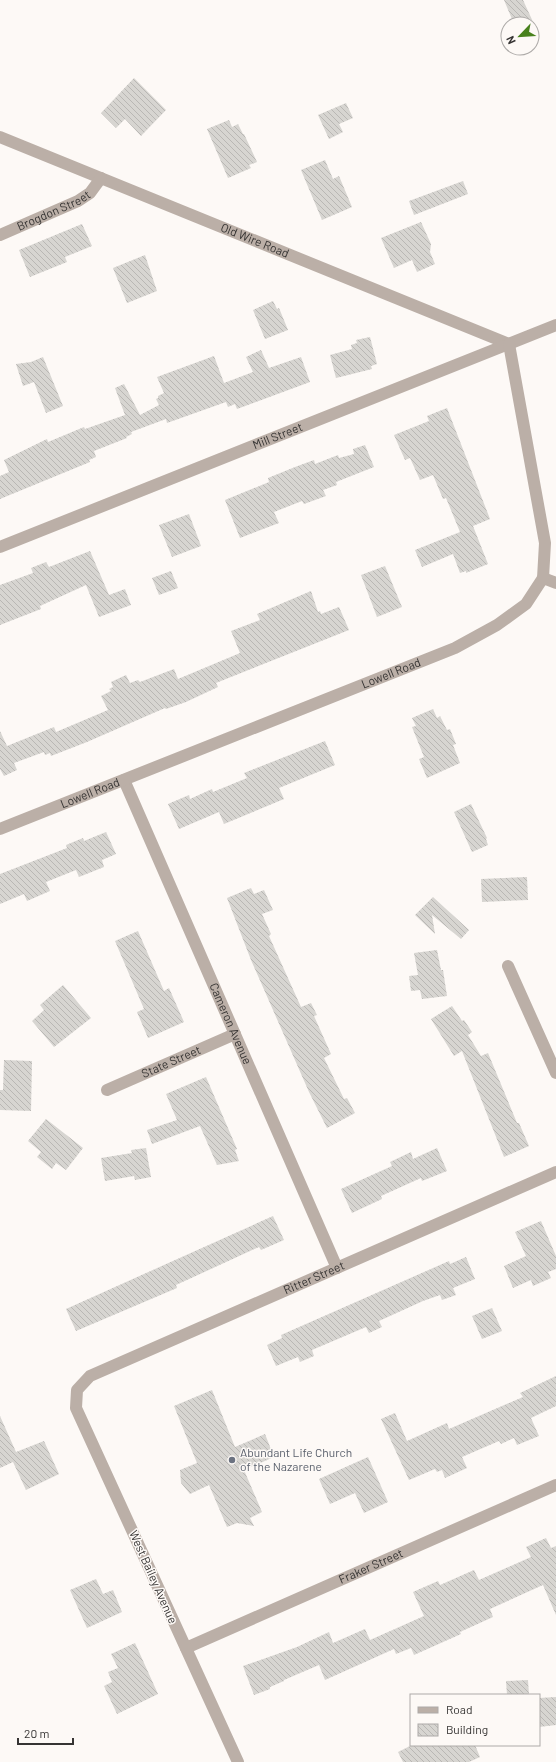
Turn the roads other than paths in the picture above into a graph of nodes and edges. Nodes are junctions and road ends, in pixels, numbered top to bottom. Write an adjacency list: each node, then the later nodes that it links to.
1 (0, 137): 2 (street, Old Wire Road)
2 (101, 178): 3 (street, Brogdon Street); 5 (street, Old Wire Road)
3 (0, 235)
4 (556, 325): 5 (street, Mill Street)
5 (509, 344): 6 (street, Mill Street); 7 (street, Lowell Road)
6 (0, 547)
7 (543, 578): 8 (street); 9 (street, Lowell Road)
8 (556, 584)
9 (124, 780): 10 (street, Lowell Road); 12 (street, Cameron Avenue)
10 (0, 829)
11 (508, 966): 13 (street)
12 (235, 1034): 14 (street, State Street); 16 (street, Cameron Avenue)
13 (556, 1073)
14 (107, 1090)
15 (556, 1172): 16 (street, Ritter Street)
16 (337, 1268): 17 (street, Ritter Street)
17 (77, 1390): 19 (street, West Bailey Avenue)
18 (556, 1486): 19 (street, Fraker Street)
19 (186, 1648): 20 (street, West Bailey Avenue)
20 (238, 1762)

